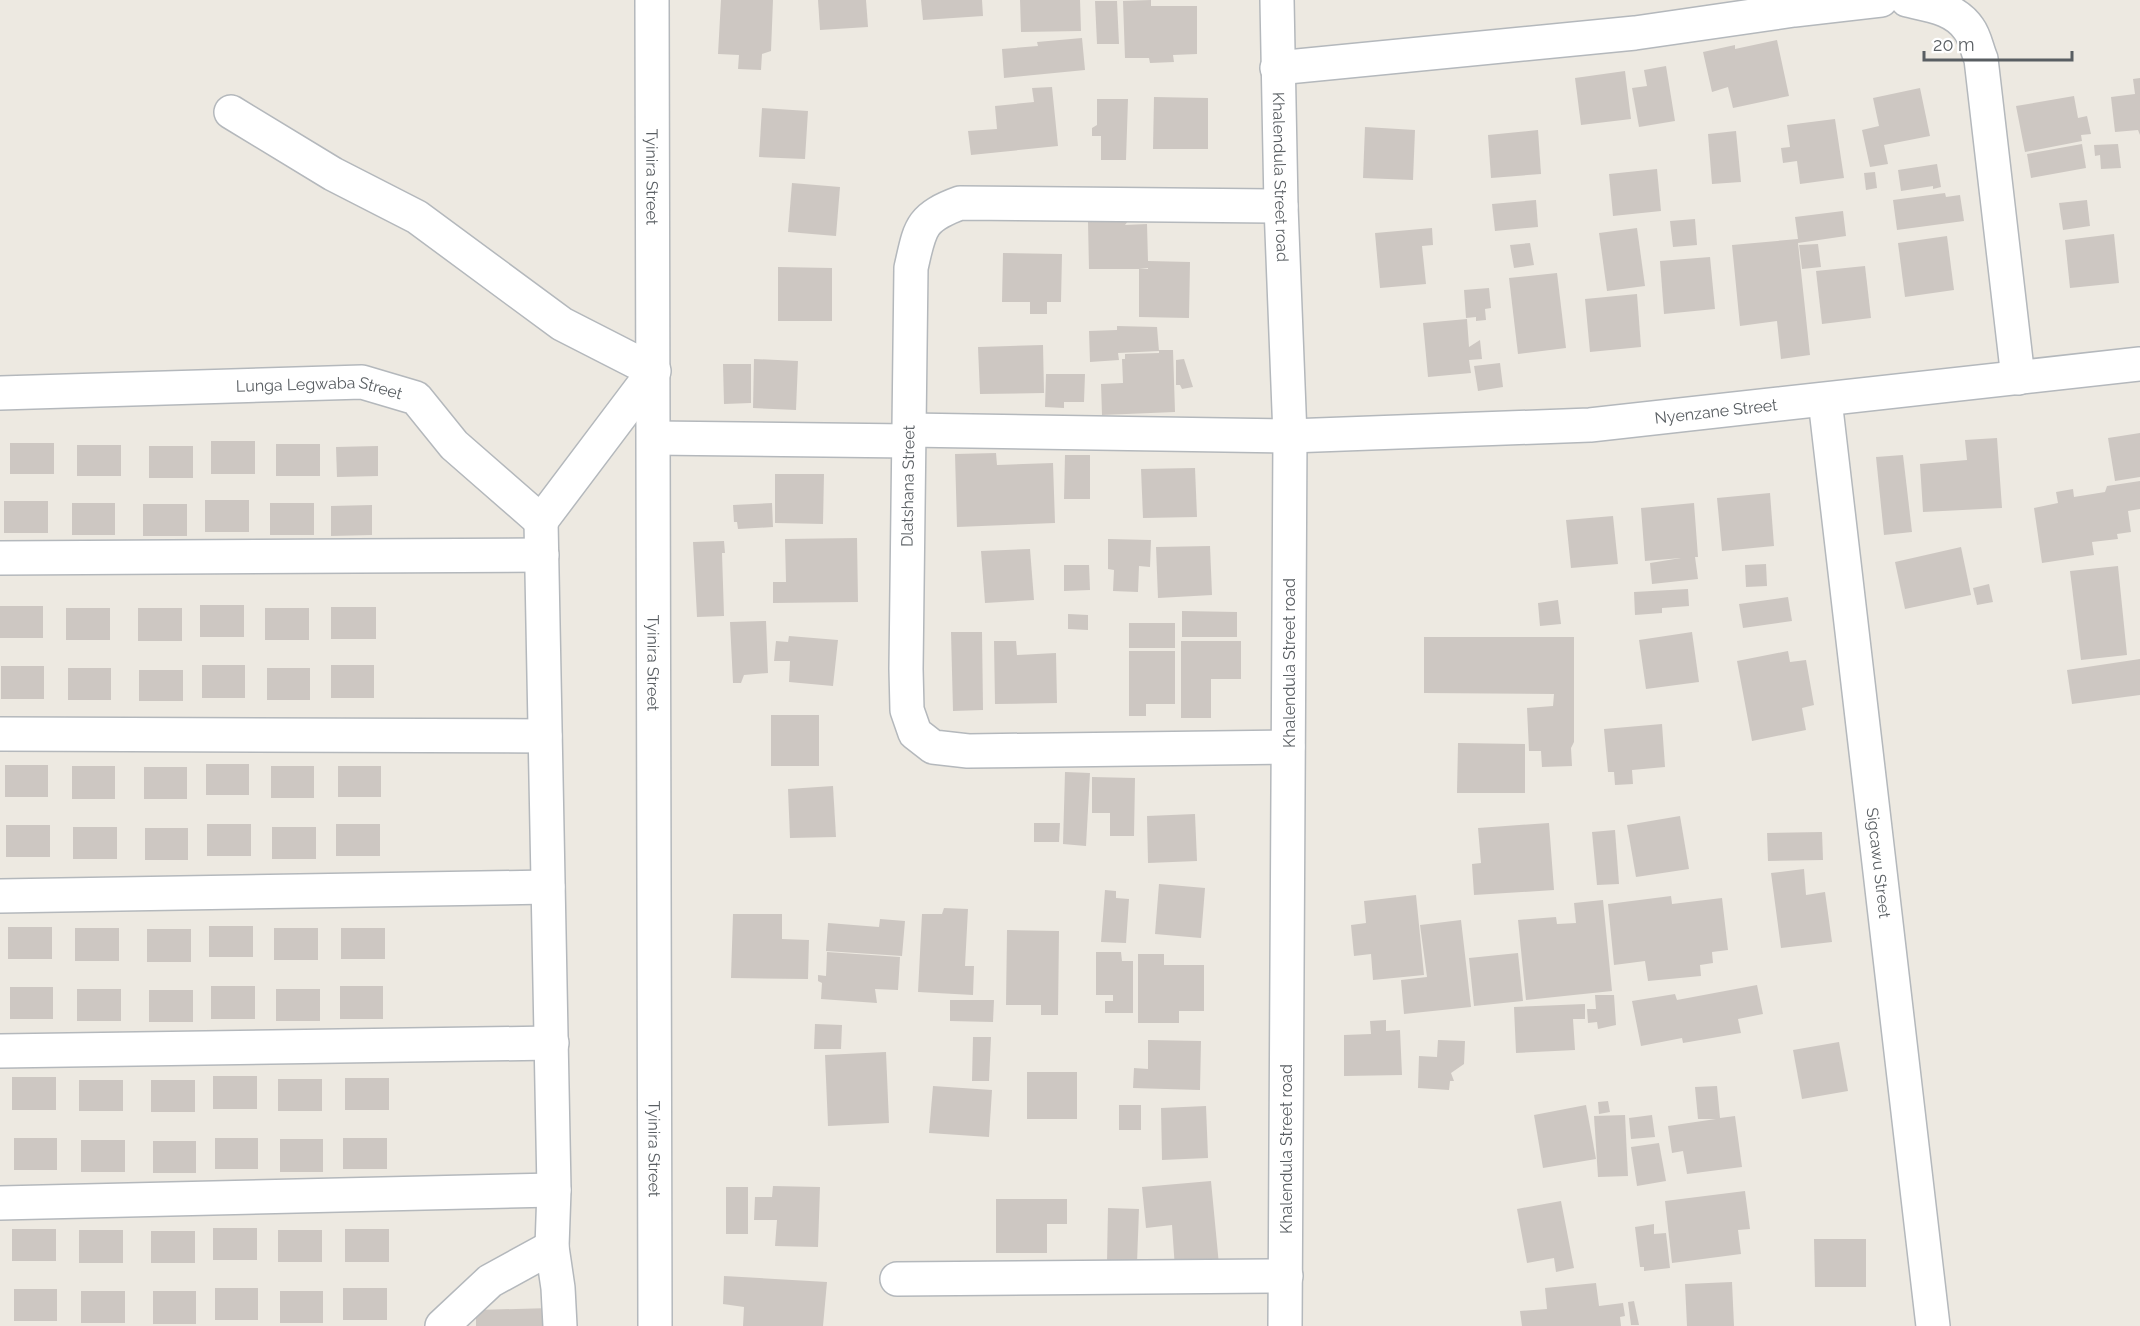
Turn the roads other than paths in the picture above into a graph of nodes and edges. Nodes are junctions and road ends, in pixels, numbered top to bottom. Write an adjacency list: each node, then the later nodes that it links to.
1 (652, 0): 10 (street, Tyinira Street)
2 (1277, 0): 6 (street, Khalendula Street road)
3 (1881, 0): 5 (street)
4 (1907, 0): 11 (street)
5 (1793, 5): 6 (street)
6 (1277, 68): 8 (street, Khalendula Street road)
7 (231, 112): 10 (street)
8 (1281, 206): 14 (street, Dlatshana Street); 15 (street, Khalendula Street road)
9 (2140, 364): 11 (street, Nyenzane Street)
10 (654, 371): 16 (street, Tyinira Street); 17 (street)
11 (2018, 378): 13 (street, Nyenzane Street)
12 (0, 393): 17 (street, Lunga Legwaba Street)
13 (1825, 400): 15 (street, Nyenzane Street); 36 (street, Sigcawu Street)
14 (909, 435): 15 (street, Nyenzane Street); 16 (street, Nyenzane Street); 22 (street, Dlatshana Street)
15 (1290, 436): 22 (street, Khalendula Street road)
16 (654, 438): 34 (street, Tyinira Street)
17 (541, 521): 18 (street)
18 (542, 555): 19 (street); 21 (street)
19 (0, 558)
20 (0, 734): 21 (street)
21 (546, 736): 23 (street)
22 (1288, 747): 30 (street, Khalendula Street road)
23 (548, 887): 24 (street); 25 (street)
24 (0, 896)
25 (552, 1042): 26 (street); 27 (street)
26 (0, 1051)
27 (554, 1190): 28 (street); 29 (street)
28 (0, 1203)
29 (552, 1247): 32 (street); 33 (street)
30 (1286, 1276): 31 (street); 35 (street, Khalendula Street road)
31 (897, 1279)
32 (442, 1326)
33 (560, 1326)
34 (655, 1326)
35 (1285, 1326)
36 (1933, 1326)

